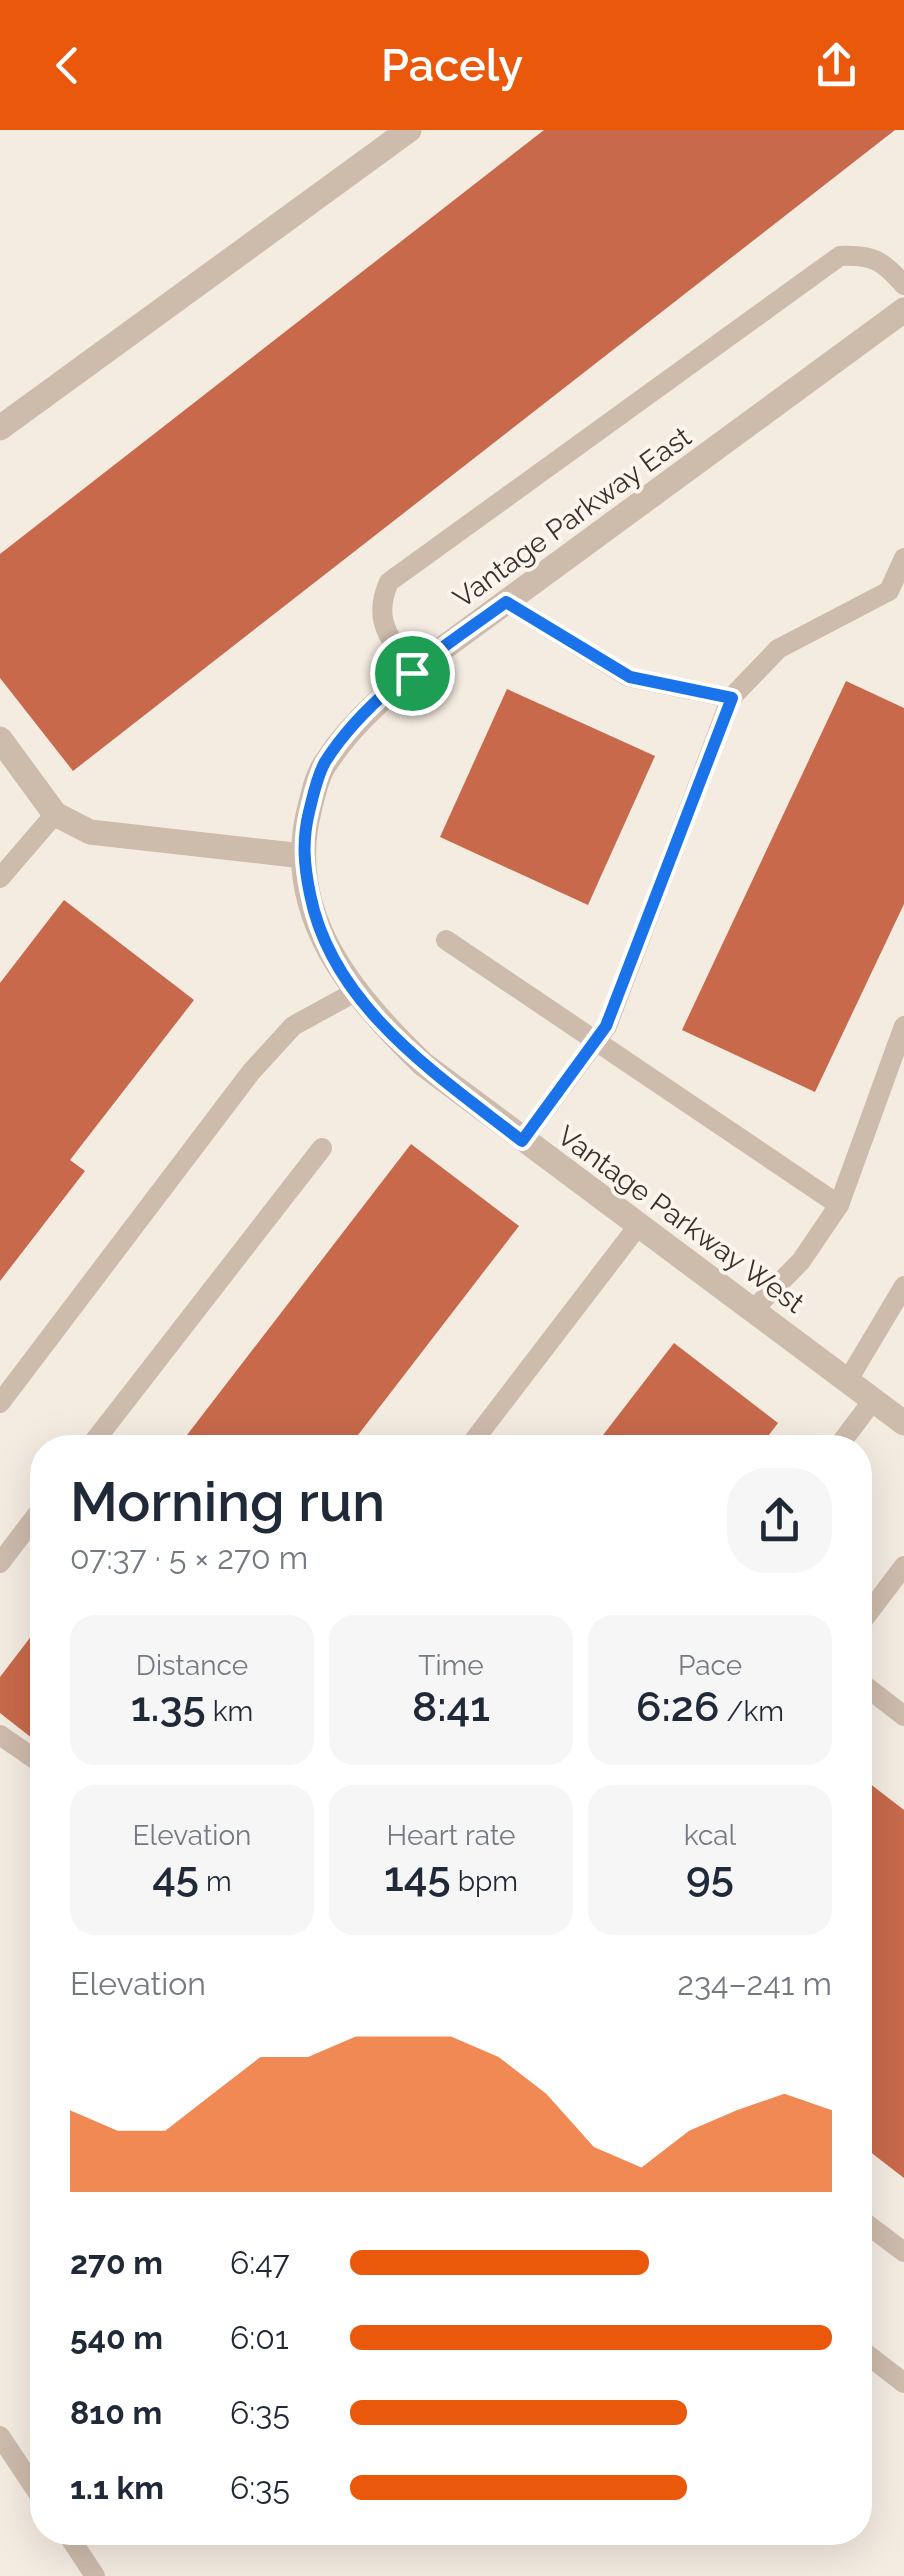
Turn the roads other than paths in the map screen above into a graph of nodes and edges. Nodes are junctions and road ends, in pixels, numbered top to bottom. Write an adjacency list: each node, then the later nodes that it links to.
1 (409, 130): 4 (street)
2 (904, 285): 7 (lane)
3 (904, 310): 6 (street, Vantage Parkway East)
4 (0, 428)
5 (904, 558): 8 (lane)
6 (506, 602): 7 (street, Vantage Parkway East); 8 (lane)
7 (412, 673): 11 (street, Vantage Parkway East)
8 (732, 698): 16 (lane)
9 (0, 740): 10 (street)
10 (55, 814): 11 (street); 12 (lane)
11 (302, 856): 14 (street, Vantage Parkway East)
12 (0, 878)
13 (446, 940): 16 (lane)
14 (355, 992): 17 (street, Vantage Parkway East); 26 (lane)
15 (904, 1026): 20 (lane)
16 (595, 1042): 18 (lane); 20 (lane)
17 (423, 1064): 18 (street, Vantage Parkway West)
18 (522, 1141): 21 (street, Vantage Parkway West)
19 (322, 1148): 28 (lane)
20 (839, 1205): 23 (lane)
21 (638, 1226): 23 (street, Vantage Parkway West); 29 (lane)
22 (904, 1286): 24 (lane)
23 (754, 1309): 24 (street, Vantage Parkway West)
24 (848, 1380): 25 (street, Vantage Parkway West)
25 (874, 1399): 27 (street, Vantage Parkway West); 30 (lane)
26 (0, 1403)
27 (904, 1423)
28 (99, 1435)
29 (478, 1435)
30 (847, 1435)
31 (30, 1523): 32 (lane)
32 (0, 1562)
33 (904, 1566): 34 (lane)
34 (897, 1590): 35 (lane)
35 (872, 1613)
36 (872, 1691): 37 (lane)
37 (904, 1716)
38 (0, 1734): 39 (lane)
39 (30, 1755)
40 (872, 2229): 41 (lane)
41 (904, 2252)
42 (872, 2359): 43 (lane)
43 (904, 2383)
44 (0, 2436): 45 (lane)
45 (30, 2481)
46 (75, 2545): 47 (lane)
47 (95, 2576)

